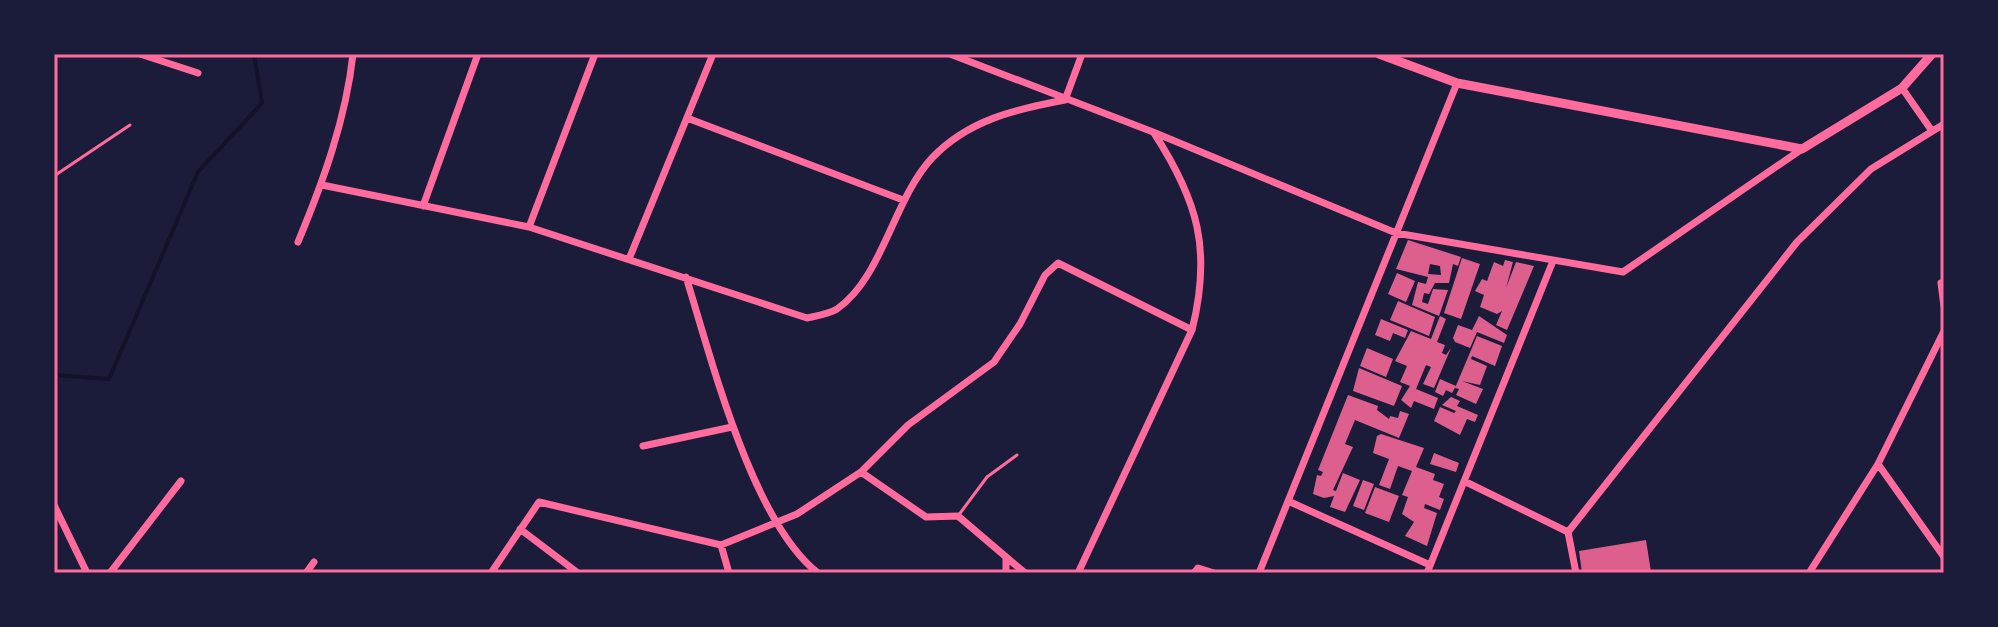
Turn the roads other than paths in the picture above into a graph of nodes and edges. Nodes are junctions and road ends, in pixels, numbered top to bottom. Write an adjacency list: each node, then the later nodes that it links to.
1 (140, 54): 10 (street)
2 (353, 54): 21 (street)
3 (478, 54): 23 (street)
4 (595, 54): 24 (street)
5 (713, 54): 14 (street)
6 (950, 54): 13 (street)
7 (1082, 54): 13 (street)
8 (1379, 54): 11 (street)
9 (1932, 54): 12 (street)
10 (198, 73)
11 (1457, 83): 19 (street); 25 (street)
12 (1902, 88): 17 (street); 19 (street)
13 (1065, 100): 18 (street); 22 (street)
14 (687, 118): 22 (street); 27 (street)
15 (1944, 124): 17 (street)
16 (130, 125): 20 (lane)
17 (1932, 131): 46 (street)
18 (1153, 132): 25 (street); 32 (street)
19 (1802, 149): 28 (street)
20 (54, 176)
21 (322, 185): 23 (street); 26 (street)
22 (903, 200): 29 (street)
23 (423, 206): 24 (street)
24 (529, 227): 27 (street)
25 (1396, 233): 28 (street); 41 (street)
26 (298, 242)
27 (629, 259): 29 (street)
28 (1553, 261): 40 (street)
29 (686, 277): 34 (street)
30 (1941, 283): 31 (street)
31 (1944, 306)
32 (1192, 330): 38 (street); 61 (street)
33 (1944, 331): 37 (street)
34 (732, 427): 35 (street); 44 (street)
35 (643, 446)
36 (1017, 455): 43 (lane)
37 (1878, 464): 49 (street); 66 (street)
38 (861, 472): 43 (street); 44 (street)
39 (181, 481): 53 (street)
40 (1466, 482): 46 (street); 51 (street)
41 (1288, 501): 51 (street); 64 (street)
42 (54, 505): 52 (street)
43 (958, 516): 48 (street)
44 (777, 522): 47 (street); 58 (street)
45 (520, 529): 47 (street); 55 (street); 56 (street)
46 (1568, 532): 65 (street)
47 (721, 545): 57 (street)
48 (1006, 557): 59 (street); 60 (street)
49 (1944, 557)
50 (314, 562): 54 (street)
51 (1428, 569)
52 (87, 573)
53 (110, 573)
54 (306, 573)
55 (491, 573)
56 (578, 573)
57 (729, 573)
58 (818, 573)
59 (1006, 573)
60 (1025, 573)
61 (1078, 573)
62 (1194, 573): 63 (street)
63 (1214, 573)
64 (1259, 573)
65 (1576, 573)
66 (1809, 573)

